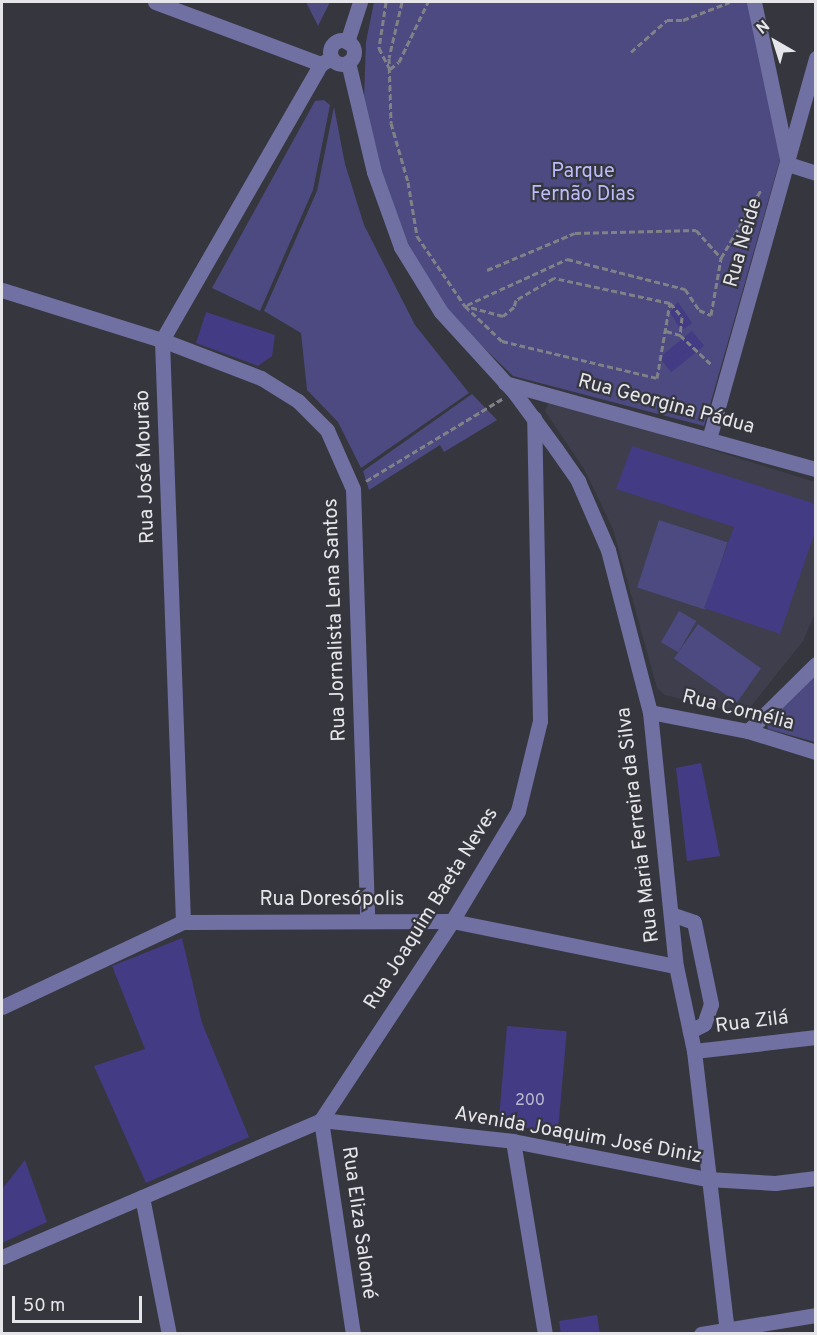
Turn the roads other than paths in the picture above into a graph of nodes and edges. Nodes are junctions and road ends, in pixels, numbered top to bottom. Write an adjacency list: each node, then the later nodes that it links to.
1 (155, 2): 6 (street)
2 (360, 2): 4 (street)
3 (754, 2): 8 (street)
4 (347, 42): 6 (street); 7 (street, Rua Maria Ferreira da Silva)
5 (816, 58): 8 (street, Rua Neide)
6 (326, 61): 7 (street); 11 (street)
7 (348, 62): 12 (street, Rua Maria Ferreira da Silva)
8 (789, 164): 9 (street); 14 (street, Rua Neide)
9 (816, 173)
10 (2, 290): 11 (street, Rua Jornalista Lena Santos)
11 (162, 340): 21 (street, Rua Jornalista Lena Santos); 23 (street, Rua José Mourão)
12 (509, 388): 13 (street, Rua Maria Ferreira da Silva); 14 (street, Rua Georgina Pádua)
13 (534, 417): 17 (street, Rua Maria Ferreira da Silva); 22 (street, Rua Joaquim Baeta Neves)
14 (709, 439): 15 (street, Rua Georgina Pádua)
15 (816, 469)
16 (816, 664): 18 (street)
17 (650, 712): 18 (street, Rua Cornélia); 20 (street, Rua Maria Ferreira da Silva)
18 (748, 731): 19 (street, Rua Cornélia)
19 (816, 752)
20 (671, 914): 24 (street, Rua Maria Ferreira da Silva); 26 (street)
21 (367, 921): 22 (street, Rua Doresópolis); 23 (street, Rua Doresópolis)
22 (452, 921): 24 (street, Rua Doresópolis); 29 (street, Rua Joaquim Baeta Neves)
23 (183, 922): 25 (street, Rua Doresópolis)
24 (676, 966): 26 (street, Rua Maria Ferreira da Silva)
25 (2, 1007)
26 (690, 1031): 28 (street, Rua Maria Ferreira da Silva)
27 (816, 1037): 28 (street, Rua Zilá)
28 (694, 1051): 31 (street, Rua Maria Ferreira da Silva)
29 (321, 1120): 30 (street, Avenida Joaquim José Diniz); 33 (street, Avenida Joaquim José Diniz); 38 (street, Rua Eliza Salomé)
30 (513, 1141): 31 (street, Avenida Joaquim José Diniz); 39 (street)
31 (707, 1179): 32 (street, Avenida Joaquim José Diniz); 36 (street, Rua Maria Ferreira da Silva)
32 (816, 1179)
33 (142, 1197): 34 (street, Avenida Joaquim José Diniz); 37 (street)
34 (2, 1257)
35 (816, 1315): 36 (street)
36 (727, 1332): 40 (street)
37 (169, 1334)
38 (353, 1334)
39 (545, 1334)
40 (701, 1334)

